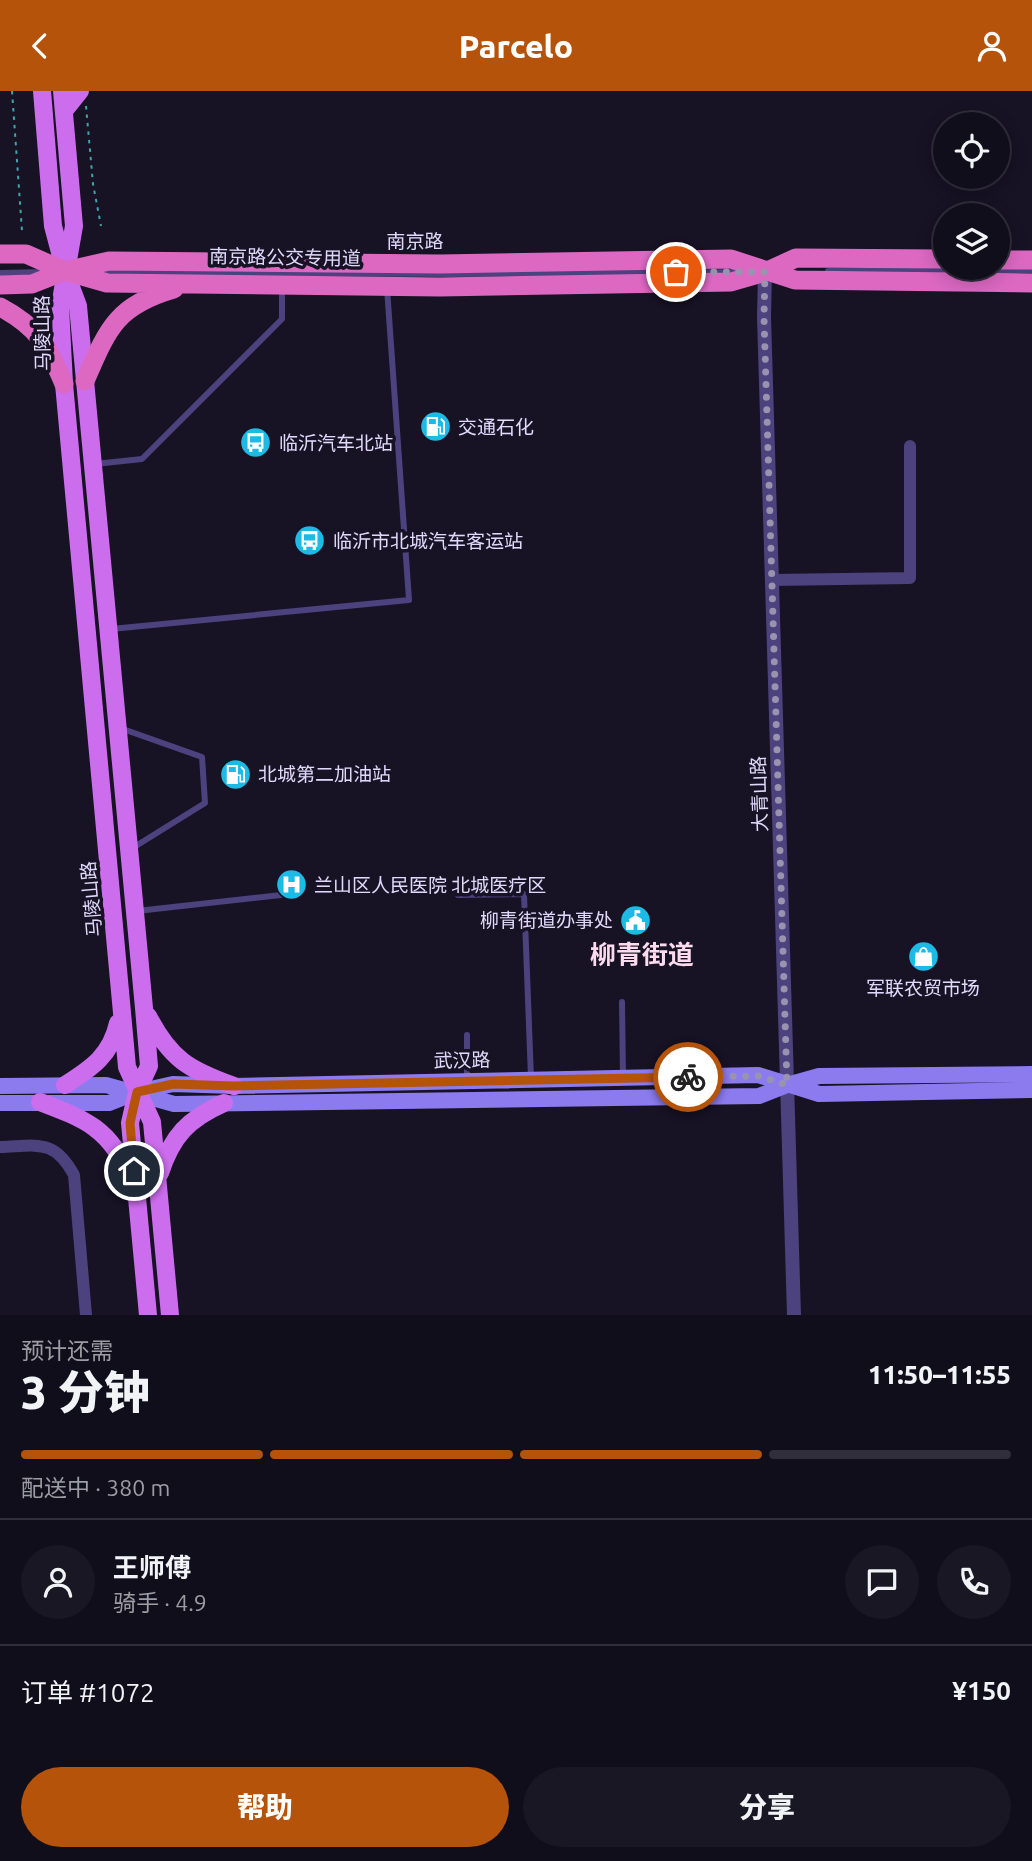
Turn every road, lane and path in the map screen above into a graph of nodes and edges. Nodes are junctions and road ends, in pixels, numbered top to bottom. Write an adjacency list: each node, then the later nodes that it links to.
1 (12, 91): 7 (path)
2 (42, 91): 13 (main road)
3 (62, 91): 5 (main road)
4 (83, 98): 5 (main road); 6 (path)
5 (64, 111): 13 (main road)
6 (101, 226)
7 (22, 231)
8 (0, 254): 13 (highway, 南京路)
9 (933, 259): 16 (highway, 南京路)
10 (1010, 260): 11 (highway)
11 (1032, 260)
12 (1032, 270): 15 (lane)
13 (65, 271): 16 (highway, 南京路); 17 (lane); 19 (highway, 南京路); 20 (highway, 南京路); 24 (main road, 马陵山路); 25 (main road, 马陵山路)
14 (796, 271): 16 (lane)
15 (822, 271)
16 (765, 272): 18 (highway, 南京路); 22 (highway, 南京路); 28 (street, 大青山路)
17 (0, 273)
18 (1032, 283)
19 (190, 284): 21 (highway, 南京路); 24 (highway)
20 (0, 285)
21 (282, 285): 22 (highway, 南京路); 27 (lane)
22 (387, 286): 29 (lane)
23 (0, 307): 25 (highway)
24 (85, 381): 27 (main road, 马陵山路)
25 (64, 384): 36 (main road, 马陵山路)
26 (910, 446): 28 (street)
27 (93, 465): 29 (main road, 马陵山路)
28 (772, 580): 44 (street, 大青山路)
29 (109, 629): 30 (main road, 马陵山路)
30 (118, 727): 31 (main road, 马陵山路); 31 (lane)
31 (129, 850): 34 (main road, 马陵山路)
32 (299, 893): 34 (lane)
33 (458, 895): 41 (lane)
34 (135, 911): 37 (main road, 马陵山路)
35 (622, 1002): 40 (lane)
36 (121, 1005): 43 (main road); 48 (main road, 马陵山路)
37 (144, 1008): 46 (main road); 48 (main road, 马陵山路)
38 (467, 1035): 42 (lane)
39 (1032, 1074): 44 (main road, 武汉路)
40 (623, 1078): 41 (main road, 武汉路); 44 (main road, 武汉路)
41 (531, 1080): 42 (main road, 武汉路)
42 (467, 1081): 46 (main road, 武汉路)
43 (65, 1085): 45 (main road, 武汉路); 48 (main road, 武汉路)
44 (787, 1085): 47 (main road, 武汉路); 51 (main road, 武汉路); 58 (street, 大青山路)
45 (0, 1086)
46 (234, 1086): 48 (main road, 武汉路)
47 (1032, 1090)
48 (137, 1092): 49 (main road, 武汉路); 51 (main road, 武汉路); 53 (main road, 马陵山路); 54 (main road, 马陵山路)
49 (40, 1102): 50 (main road, 武汉路); 54 (main road)
50 (0, 1103)
51 (224, 1103): 53 (main road)
52 (0, 1147): 55 (street)
53 (157, 1183): 57 (main road, 马陵山路)
54 (137, 1195): 56 (main road, 马陵山路)
55 (86, 1315)
56 (148, 1315)
57 (170, 1315)
58 (794, 1315)

